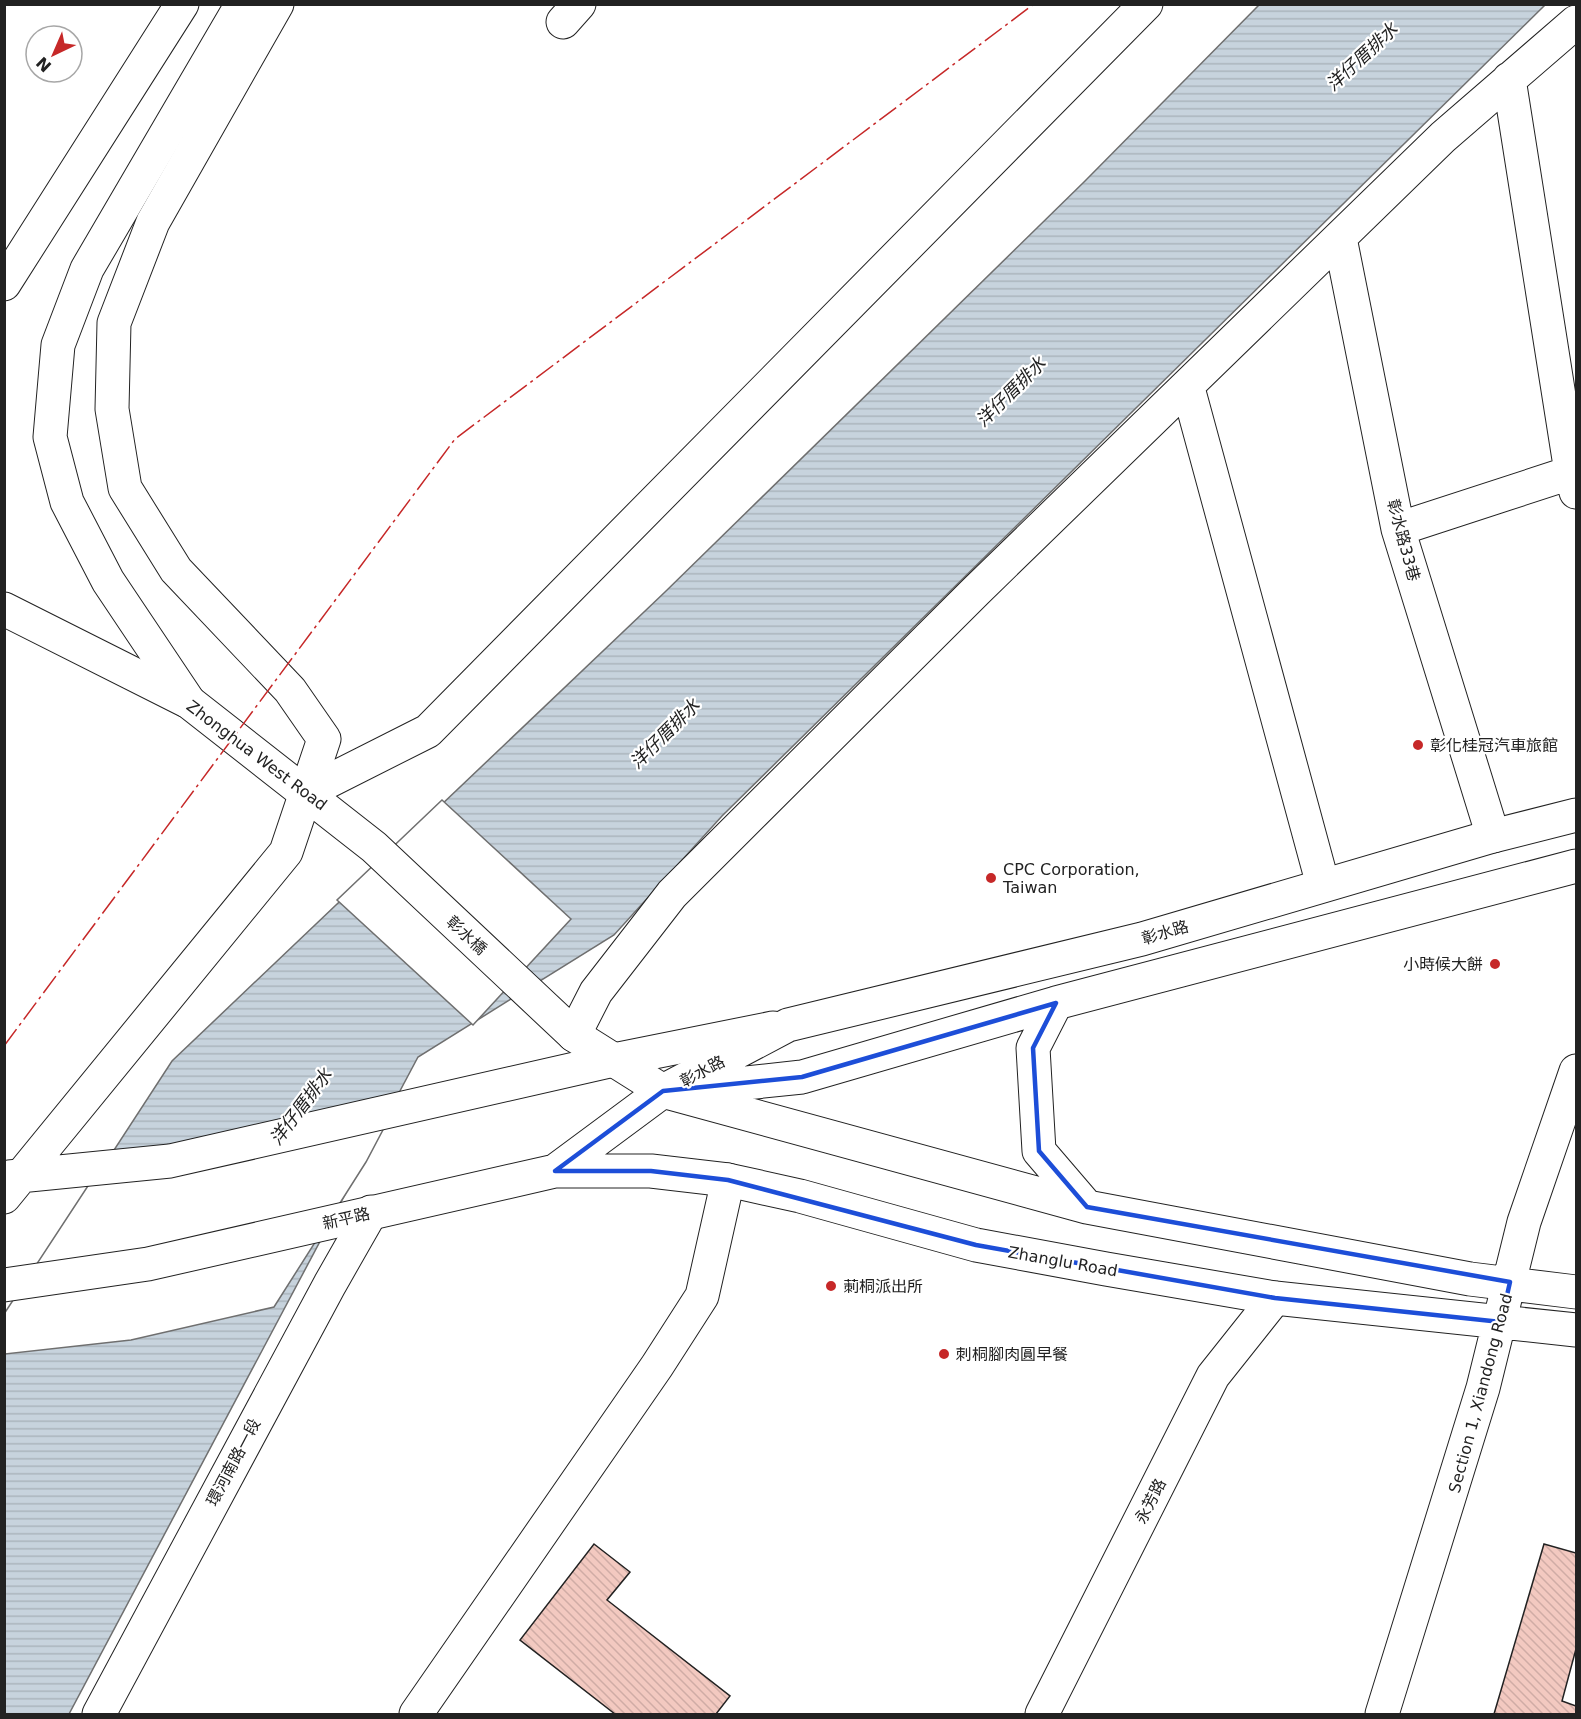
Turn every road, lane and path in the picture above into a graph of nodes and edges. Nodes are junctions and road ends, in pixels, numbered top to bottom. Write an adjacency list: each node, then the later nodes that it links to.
1 (182, 4): 8 (main road)
2 (242, 4): 13 (main road)
3 (277, 4): 14 (main road)
4 (1146, 4): 14 (main road)
5 (1576, 22): 6 (main road)
6 (1509, 79): 7 (main road); 10 (main road)
7 (1340, 238): 9 (main road); 11 (main road, 彰水路33巷)
8 (4, 284)
9 (1188, 388): 19 (main road); 22 (main road)
10 (1575, 478): 11 (main road)
11 (1398, 529): 16 (main road, 彰水路33巷)
12 (4, 609): 13 (main road, Zhonghua West Road)
13 (189, 702): 14 (main road, Zhonghua West Road)
14 (307, 792): 17 (main road, Zhonghua West Road); 28 (main road)
15 (1576, 815): 16 (main road, 彰水路)
16 (1493, 836): 19 (main road, 彰水路)
17 (374, 847): 22 (main road, 彰水橋)
18 (1576, 866): 20 (main road, 彰水路)
19 (1323, 885): 21 (main road, 彰水路)
20 (1056, 1003): 25 (main road, 彰水路); 29 (main road)
21 (788, 1025): 23 (main road); 25 (main road, 彰水路)
22 (567, 1028): 23 (main road)
23 (614, 1060): 25 (main road); 28 (main road)
24 (1576, 1071): 31 (main road, Section 1, Xiandong Road)
25 (663, 1092): 26 (main road, 新平路); 29 (main road)
26 (555, 1171): 27 (main road, Zhanglu Road); 30 (main road, 新平路)
27 (728, 1180): 34 (main road, Zhanglu Road); 38 (main road)
28 (10, 1183)
29 (1087, 1207): 31 (main road)
30 (371, 1212): 32 (main road, 新平路); 37 (main road, 環河南路一段)
31 (1510, 1282): 33 (main road); 35 (main road, Section 1, Xiandong Road)
32 (4, 1285)
33 (1576, 1292)
34 (1275, 1298): 35 (main road, Zhanglu Road); 39 (main road, 永芳路)
35 (1501, 1322): 36 (main road, Zhanglu Road); 40 (main road, Section 1, Xiandong Road)
36 (1576, 1330)
37 (99, 1714)
38 (416, 1714)
39 (1042, 1714)
40 (1382, 1714)

